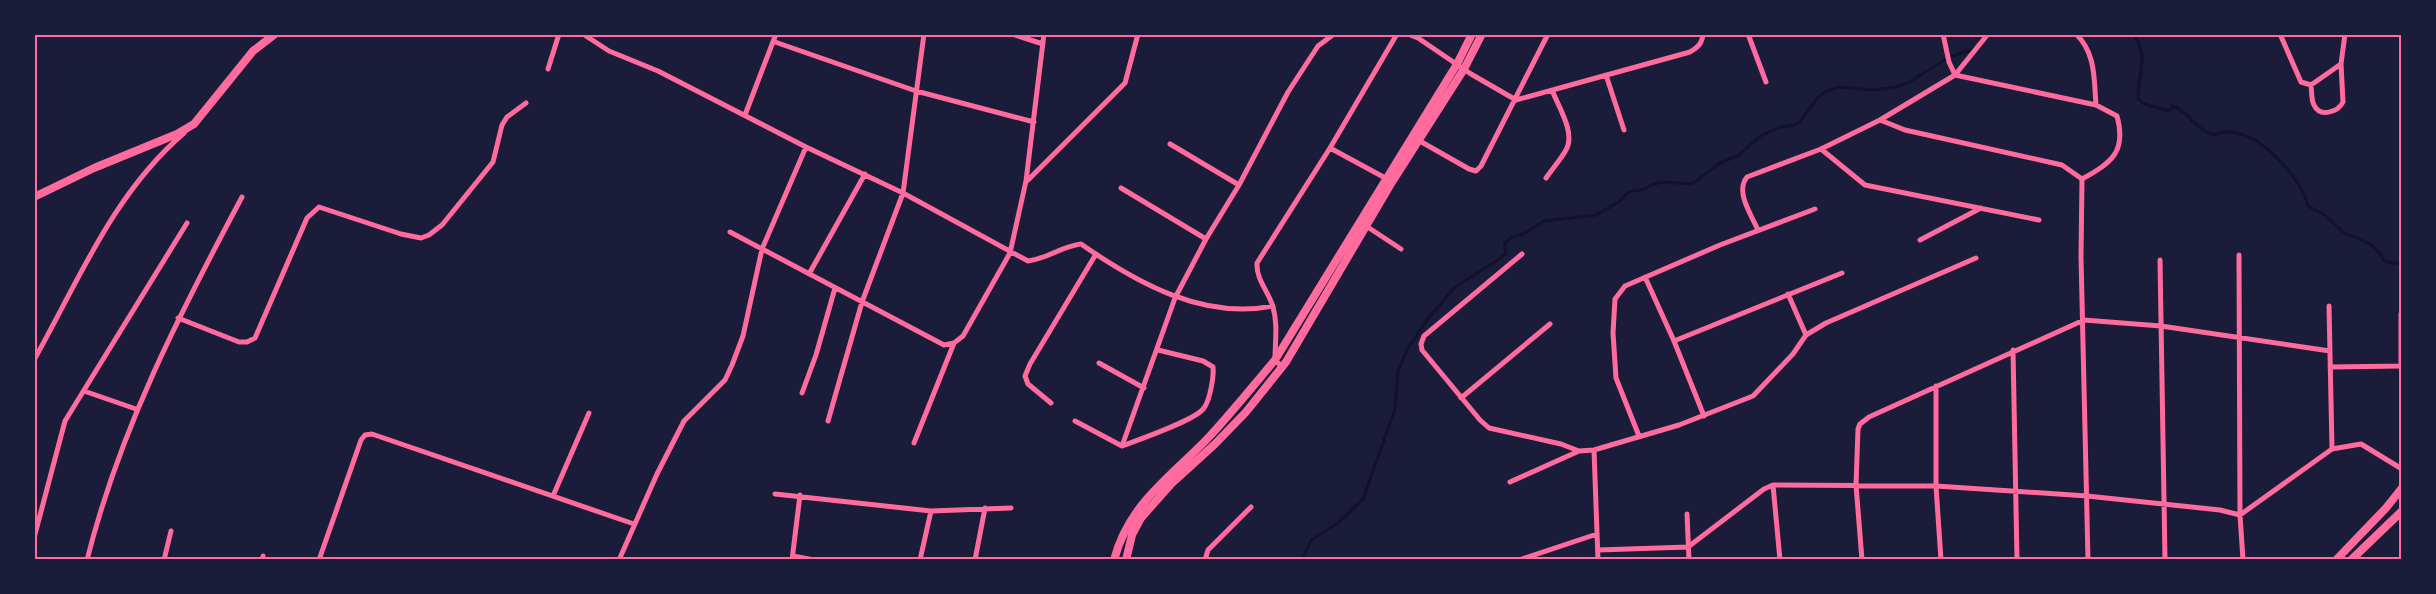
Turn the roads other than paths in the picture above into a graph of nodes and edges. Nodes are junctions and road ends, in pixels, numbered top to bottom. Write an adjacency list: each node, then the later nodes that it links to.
1 (275, 34): 39 (main road)
2 (559, 34): 26 (street)
3 (583, 34): 36 (street)
4 (776, 34): 22 (street)
5 (924, 34): 32 (street)
6 (1012, 34): 23 (street)
7 (1044, 34): 23 (street)
8 (1138, 34): 50 (street)
9 (1334, 34): 51 (street)
10 (1397, 34): 44 (street)
11 (1408, 34): 25 (street)
12 (1472, 34): 25 (main road)
13 (1482, 34): 25 (main road)
14 (1548, 34): 33 (street)
15 (1703, 34): 27 (street)
16 (1748, 34): 29 (street)
17 (1988, 34): 28 (street)
18 (2076, 34): 35 (street)
19 (2280, 34): 30 (street)
20 (2344, 34): 24 (street)
21 (1943, 35): 28 (street)
22 (775, 42): 32 (street); 36 (street)
23 (1043, 44): 38 (street)
24 (2341, 64): 30 (street); 30 (street)
25 (1460, 66): 33 (street); 41 (main road)
26 (548, 69)
27 (1606, 75): 31 (street); 40 (street)
28 (1955, 75): 35 (street); 37 (street)
29 (1766, 82)
30 (2311, 85)
31 (1552, 90): 33 (street); 47 (street)
32 (916, 91): 38 (street); 53 (street)
33 (1516, 100): 41 (street)
34 (526, 103): 83 (street)
35 (2096, 105): 48 (street)
36 (745, 115): 43 (street)
37 (1880, 120): 45 (street); 48 (street)
38 (1034, 122): 50 (street)
39 (194, 124): 54 (main road); 94 (street)
40 (1624, 130)
41 (1415, 138): 49 (main road)
42 (1170, 144): 51 (street)
43 (806, 147): 46 (street); 65 (street)
44 (1330, 148): 49 (street); 80 (street)
45 (1821, 149): 56 (street); 61 (street)
46 (865, 174): 53 (street); 74 (street)
47 (1546, 177)
48 (2082, 179): 84 (street)
49 (1389, 180): 60 (main road)
50 (1026, 181): 67 (street)
51 (1239, 185): 63 (street)
52 (1120, 188): 63 (street)
53 (903, 193): 67 (street); 79 (street)
54 (34, 196)
55 (242, 197): 83 (street)
56 (1981, 208): 58 (street); 64 (street)
57 (1815, 209): 61 (street)
58 (2039, 220)
59 (187, 223): 101 (street)
60 (1363, 223): 66 (street); 95 (main road); 97 (main road)
61 (1758, 230): 75 (street)
62 (730, 232): 65 (street)
63 (1206, 239): 78 (street)
64 (1920, 240)
65 (762, 249): 74 (street); 136 (street)
66 (1401, 249)
67 (1010, 253): 68 (street); 90 (street)
68 (1096, 254): 78 (street); 104 (street)
69 (1522, 254): 103 (street)
70 (2239, 255): 88 (street)
71 (1976, 258): 87 (street)
72 (2160, 260): 86 (street)
73 (1842, 273): 77 (street)
74 (809, 274): 76 (street)
75 (1645, 277): 89 (street); 110 (street)
76 (835, 288): 79 (street); 102 (street)
77 (1788, 294): 87 (street); 89 (street)
78 (1175, 298): 80 (street); 91 (street)
79 (862, 302): 90 (street); 108 (street)
80 (1273, 306): 95 (street)
81 (2329, 306): 93 (street)
82 (2402, 314): 98 (street)
83 (178, 318): 105 (street)
84 (2084, 320): 86 (street); 92 (street); 126 (street)
85 (1550, 324): 103 (street)
86 (2161, 326): 88 (street); 127 (street)
87 (1806, 335): 107 (street)
88 (2238, 337): 93 (street); 135 (street)
89 (1674, 341): 107 (street)
90 (954, 343): 111 (street)
91 (1158, 350): 100 (street); 112 (street)
92 (2013, 350): 99 (street); 122 (street)
93 (2330, 351): 98 (street)
94 (36, 356)
95 (1275, 360): 97 (street); 150 (main road)
96 (1098, 363): 100 (street)
97 (1282, 367): 151 (main road)
98 (2330, 367): 113 (street)
99 (1936, 386): 119 (street); 120 (street)
100 (1144, 388): 112 (street)
101 (84, 391): 105 (street); 139 (street)
102 (802, 393)
103 (1461, 398): 115 (street)
104 (1051, 403)
105 (136, 409): 143 (street)
106 (589, 413): 125 (street)
107 (1704, 416): 110 (street)
108 (828, 421)
109 (1075, 421): 112 (street)
110 (1639, 436): 114 (street)
111 (914, 443)
112 (1122, 446)
113 (2332, 449): 116 (street); 135 (street)
114 (1594, 450): 115 (street); 138 (street)
115 (1579, 451): 117 (street)
116 (2402, 469)
117 (1510, 482)
118 (1773, 485): 119 (street); 140 (street); 156 (street)
119 (1856, 485): 120 (street); 157 (street)
120 (1936, 486): 122 (street); 158 (street)
121 (2401, 490): 128 (main road); 163 (main road)
122 (2014, 491): 126 (street); 159 (street)
123 (775, 494): 124 (street)
124 (801, 495): 132 (street); 142 (street)
125 (553, 496): 136 (street); 145 (street)
126 (2087, 496): 127 (street); 160 (street)
127 (2163, 504): 135 (street); 161 (street)
128 (2402, 505)
129 (1251, 507): 152 (street)
130 (986, 508): 131 (street); 132 (street); 149 (street)
131 (1011, 508)
132 (931, 511): 148 (street)
133 (2402, 511): 164 (main road)
134 (1687, 514): 140 (street)
135 (2240, 515): 162 (street)
136 (634, 524): 146 (street)
137 (171, 531): 144 (street)
138 (1597, 534): 141 (street); 153 (street)
139 (34, 538)
140 (1688, 547): 141 (street); 155 (street)
141 (1598, 550): 154 (street)
142 (793, 558): 147 (street)
143 (87, 560)
144 (164, 560)
145 (319, 560)
146 (619, 560)
147 (814, 560)
148 (920, 560)
149 (975, 560)
150 (1114, 560)
151 (1126, 560)
152 (1205, 560)
153 (1519, 560)
154 (1598, 560)
155 (1689, 560)
156 (1780, 560)
157 (1862, 560)
158 (1941, 560)
159 (2018, 560)
160 (2088, 560)
161 (2165, 560)
162 (2243, 560)
163 (2336, 560)
164 (2351, 560)

